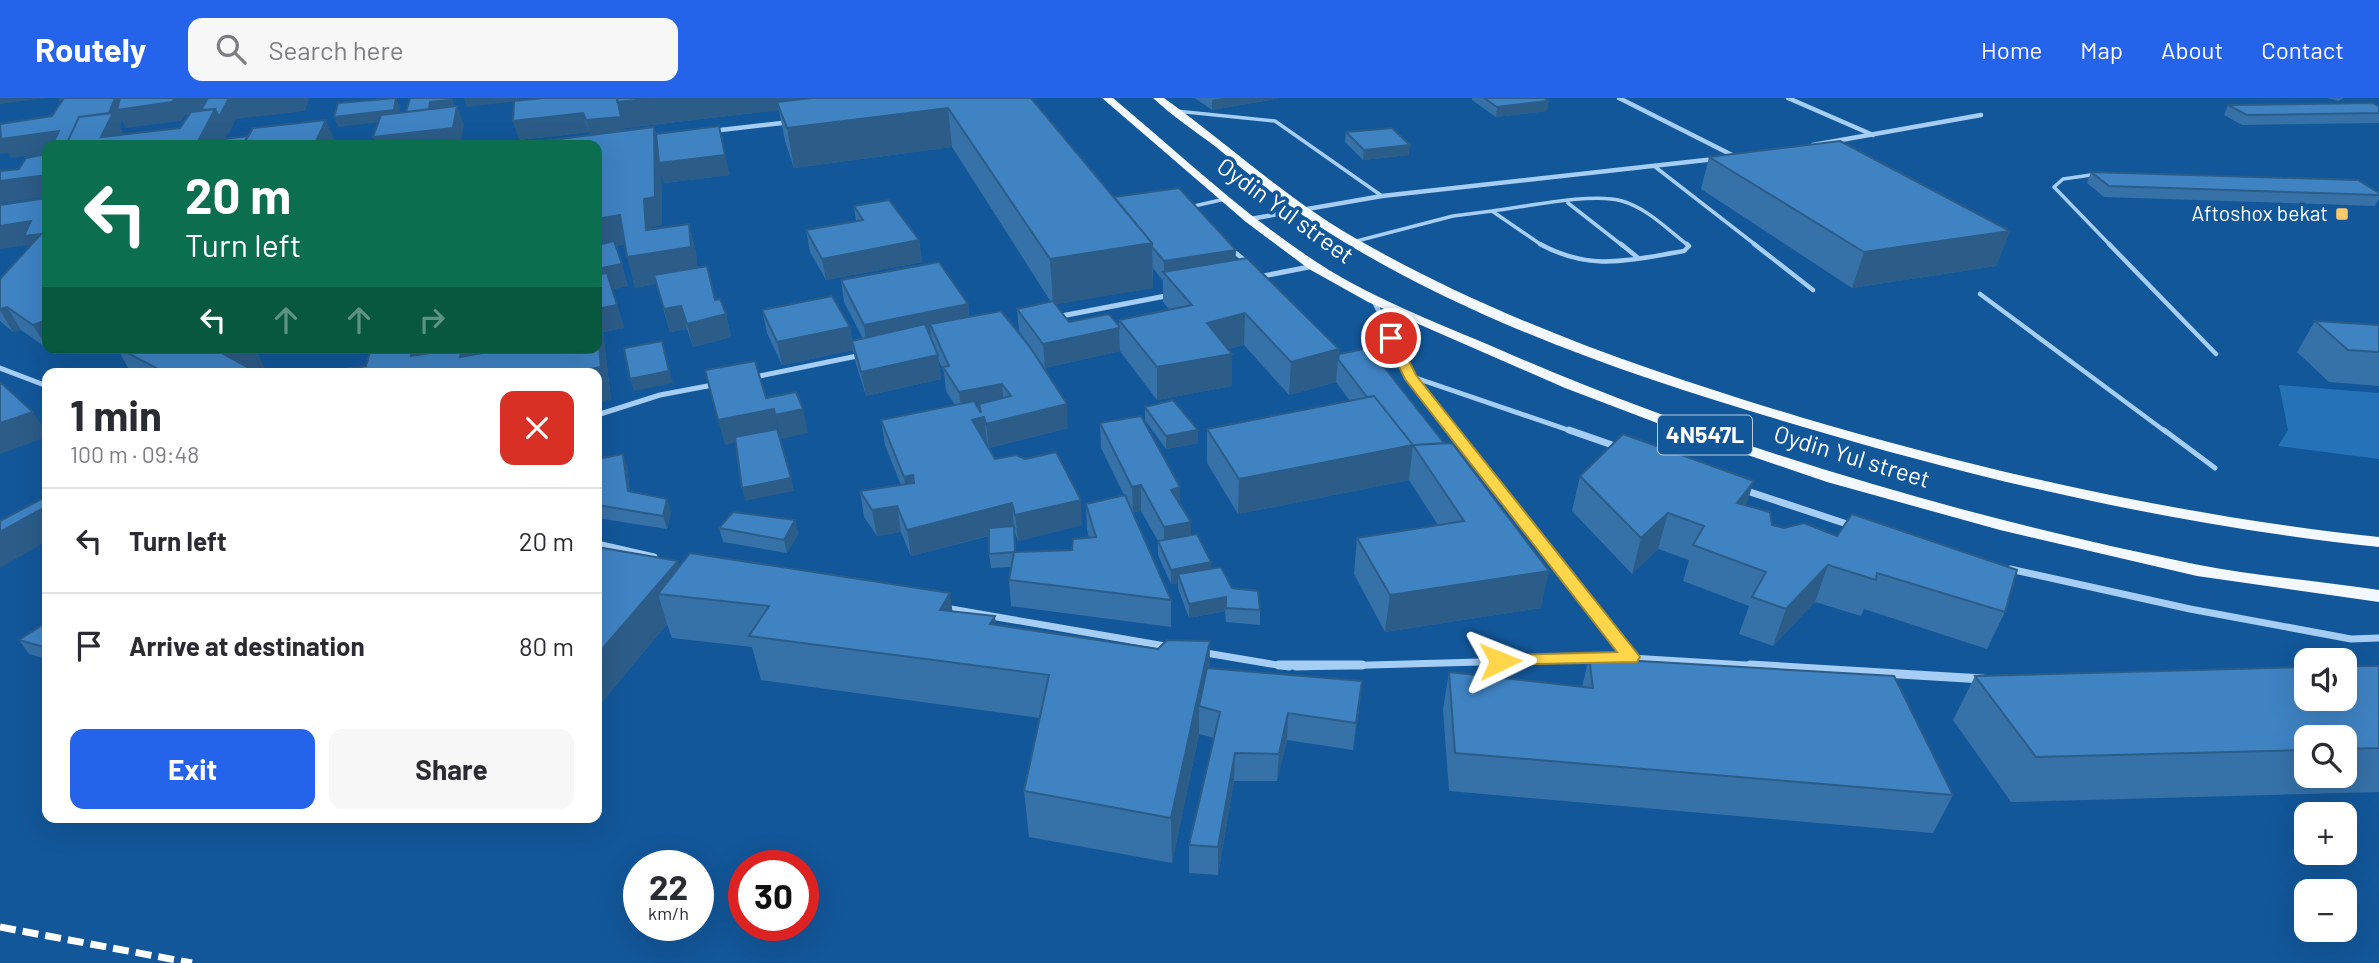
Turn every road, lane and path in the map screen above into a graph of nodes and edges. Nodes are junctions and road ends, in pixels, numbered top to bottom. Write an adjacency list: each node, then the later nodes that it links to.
1 (1107, 98): 16 (main road, Oydin Yul street / 4N547L)
2 (1158, 98): 5 (main road, Oydin Yul street / 4N547L)
3 (1619, 98): 12 (street)
4 (1787, 98): 9 (street)
5 (1176, 111): 15 (lane); 18 (main road, Oydin Yul street / 4N547L)
6 (1981, 115): 9 (street)
7 (794, 122): 8 (street)
8 (699, 132)
9 (1873, 135): 10 (street)
10 (1804, 146)
11 (1749, 155): 12 (street)
12 (1735, 157): 13 (street)
13 (1654, 166): 15 (street); 28 (lane)
14 (2111, 174): 33 (lane)
15 (1382, 196): 18 (street)
16 (1227, 199): 20 (lane); 21 (main road, Oydin Yul street / 4N547L)
17 (1568, 203): 19 (lane); 24 (lane); 24 (lane)
18 (1299, 210): 21 (street); 23 (main road, Oydin Yul street / 4N547L)
19 (1492, 211): 23 (lane); 24 (lane)
20 (1194, 217)
21 (1250, 219): 25 (main road, Oydin Yul street / 4N547L)
22 (1224, 242): 26 (lane)
23 (1353, 242): 45 (main road, Oydin Yul street / 4N547L)
24 (1638, 258)
25 (1314, 266): 26 (street); 31 (main road, Oydin Yul street / 4N547L)
26 (1264, 276): 27 (street)
27 (1250, 279)
28 (1813, 290)
29 (1181, 292): 32 (street)
30 (1980, 294): 42 (lane)
31 (1373, 299): 36 (street); 49 (main road, Oydin Yul street / 4N547L)
32 (1044, 320)
33 (2216, 354)
34 (866, 355): 37 (street)
35 (0, 368): 39 (street)
36 (1409, 376): 41 (street); 54 (street)
37 (742, 379)
38 (728, 382): 40 (street)
39 (42, 384)
40 (602, 413)
41 (1632, 452)
42 (2215, 468)
43 (1736, 487): 44 (street)
44 (1863, 530)
45 (2379, 542)
46 (602, 545): 47 (street)
47 (658, 558)
48 (1994, 565): 51 (street)
49 (2379, 596)
50 (939, 607): 52 (street)
51 (2379, 638)
52 (1182, 648)
53 (1195, 651): 54 (street)
54 (1631, 657): 55 (street)
55 (1999, 680)

